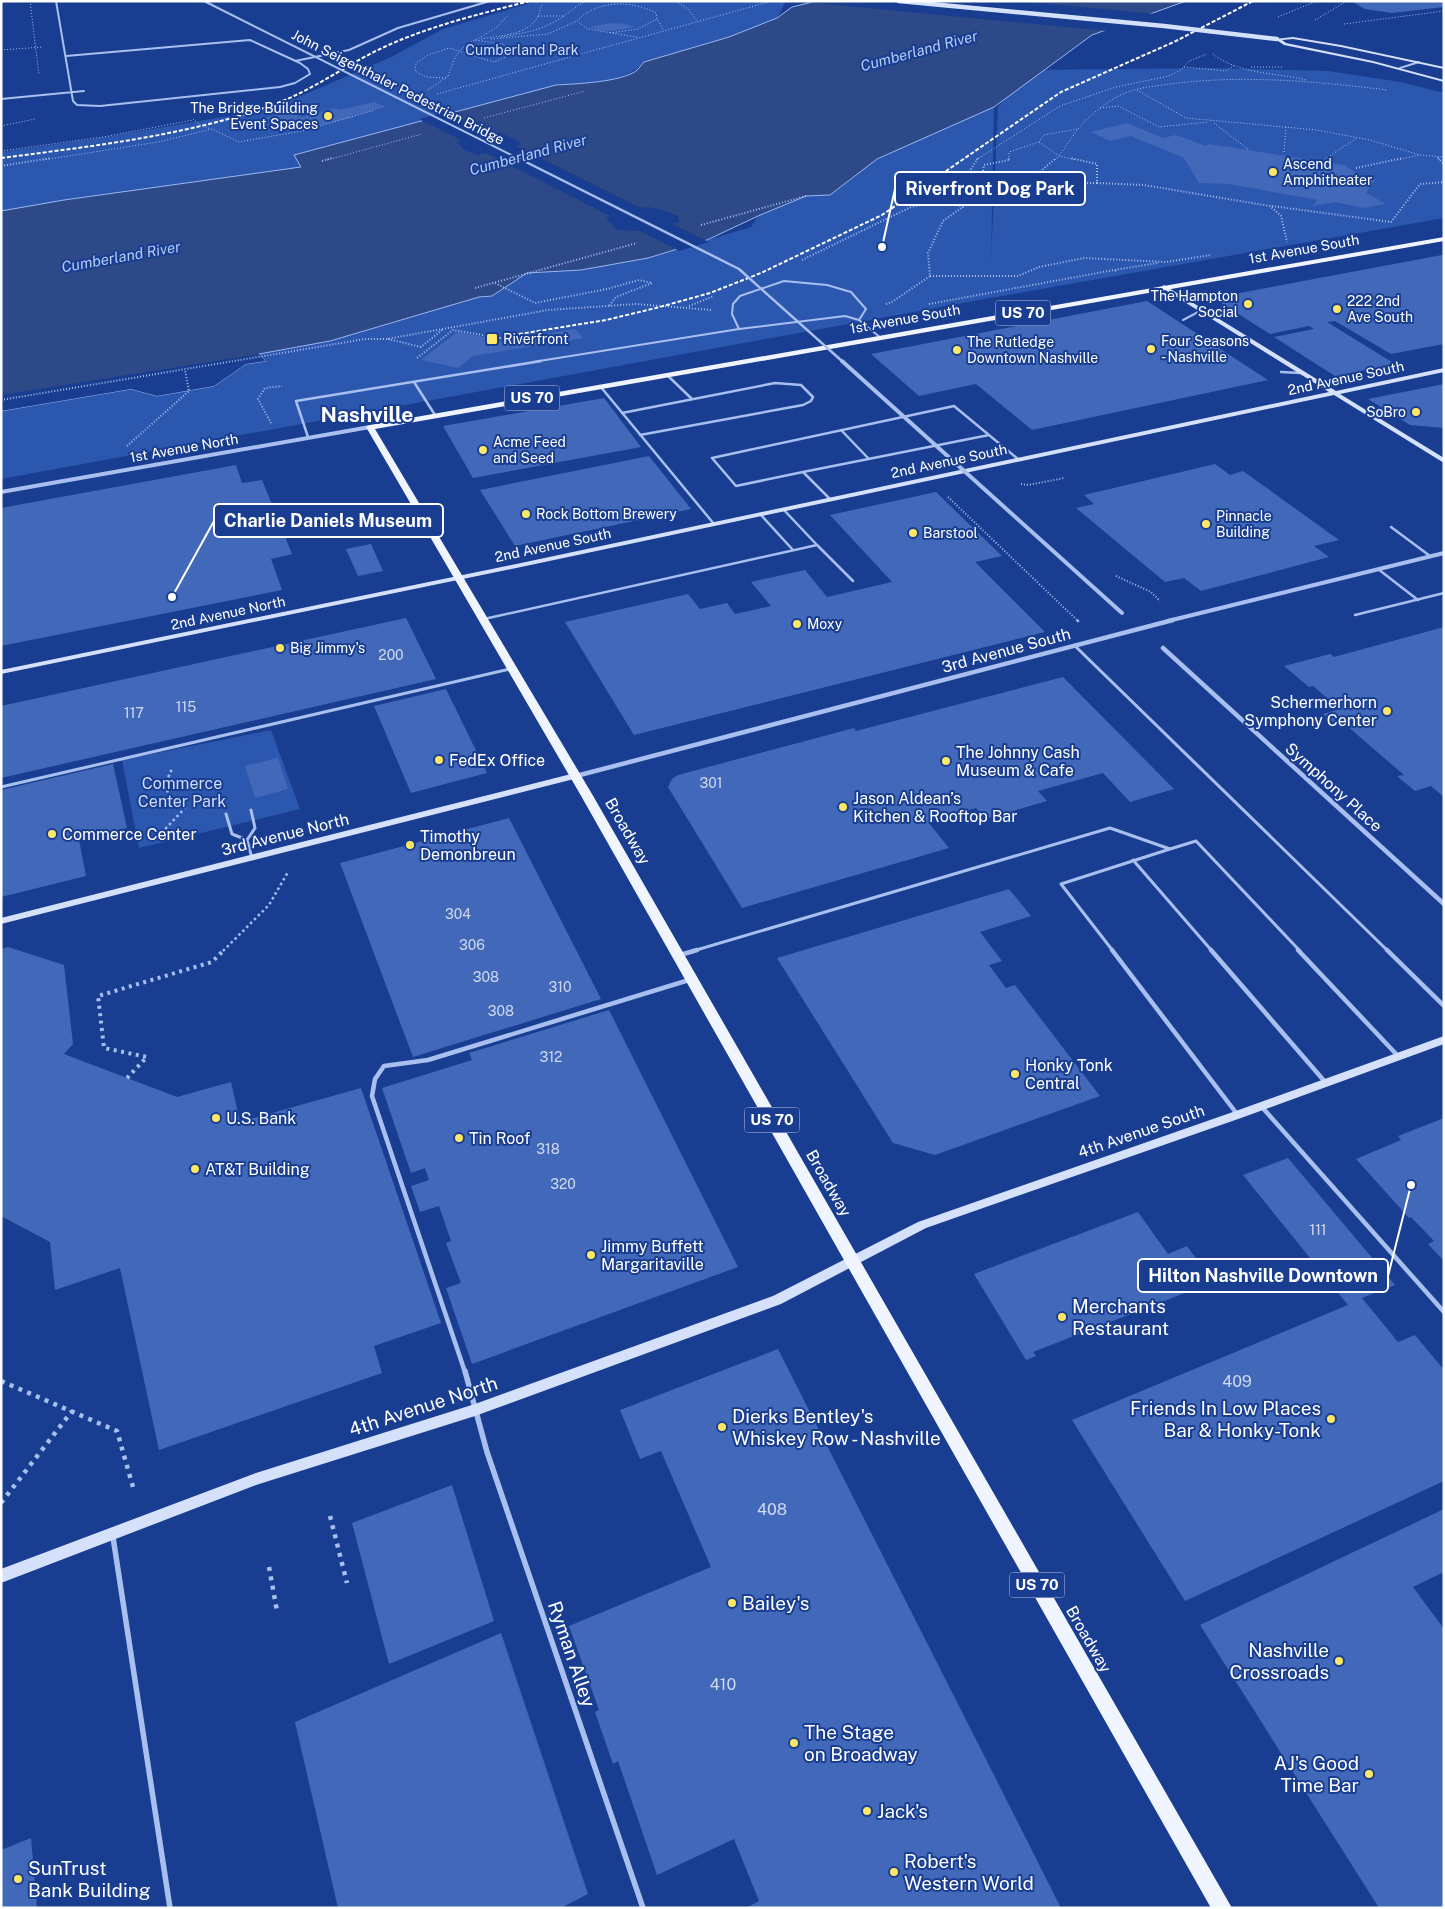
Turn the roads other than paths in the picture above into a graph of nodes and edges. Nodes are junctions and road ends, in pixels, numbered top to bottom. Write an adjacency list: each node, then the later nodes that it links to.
1 (56, 1): 6 (lane)
2 (204, 1): 56 (street, John Seigenthaler Pedestrian Bridge, bridge)
3 (490, 1): 7 (lane)
4 (899, 1): 5 (street, bridge)
5 (1277, 39): 8 (street); 9 (street)
6 (66, 56): 7 (lane); 13 (lane)
7 (295, 61): 13 (lane)
8 (1419, 62): 9 (lane); 10 (street)
9 (1400, 68): 11 (street)
10 (1444, 68)
11 (1444, 81)
12 (84, 91): 13 (lane)
13 (72, 92): 14 (lane)
14 (1, 100)
15 (1443, 240): 16 (main road, 1st Avenue South / US 70)
16 (1164, 287): 17 (street); 21 (main road, 1st Avenue South / US 70)
17 (1202, 310): 19 (lane); 24 (street)
18 (859, 320): 20 (lane); 20 (lane); 21 (lane)
19 (1183, 320)
20 (739, 329): 26 (lane)
21 (881, 338): 25 (main road, 1st Avenue South / US 70)
22 (1444, 370): 28 (street, 2nd Avenue South)
23 (1281, 372): 24 (lane)
24 (1302, 373): 28 (street)
25 (667, 375): 27 (main road, 1st Avenue South / US 70); 29 (lane)
26 (414, 382): 31 (lane); 36 (lane)
27 (600, 386): 30 (lane); 31 (main road, 1st Avenue South / US 70)
28 (1334, 393): 38 (street, 2nd Avenue South); 39 (street)
29 (692, 399): 30 (lane); 34 (lane)
30 (622, 413): 34 (lane)
31 (435, 415): 32 (main road, 1st Avenue South / US 70)
32 (370, 427): 36 (street, 1st Avenue North); 52 (main road, Broadway / US 70)
33 (841, 430): 35 (lane); 37 (lane); 40 (lane)
34 (640, 434): 45 (lane)
35 (990, 435): 37 (lane); 38 (lane)
36 (308, 437): 41 (street, 1st Avenue North)
37 (868, 458): 40 (lane)
38 (1018, 459): 42 (street, 2nd Avenue South)
39 (1444, 461)
40 (803, 472): 42 (lane)
41 (1, 492)
42 (830, 499): 43 (street, 2nd Avenue South)
43 (784, 509): 44 (street, 2nd Avenue South); 47 (lane)
44 (760, 514): 45 (street, 2nd Avenue South); 48 (lane)
45 (714, 524): 52 (street, 2nd Avenue South)
46 (1391, 527): 50 (lane)
47 (817, 545): 48 (lane); 53 (lane)
48 (793, 550): 58 (lane)
49 (1444, 553): 50 (street, 3rd Avenue South)
50 (1430, 556): 51 (street, 3rd Avenue South)
51 (1378, 570): 55 (lane); 59 (street, 3rd Avenue South)
52 (460, 578): 58 (main road, Broadway / US 70); 62 (street, 2nd Avenue North)
53 (853, 580)
54 (1444, 593): 55 (lane)
55 (1418, 600): 57 (lane)
56 (1122, 613)
57 (1355, 615)
58 (484, 619): 61 (main road, Broadway / US 70)
59 (1074, 645): 63 (street, 3rd Avenue South); 75 (lane)
60 (1163, 648): 71 (street, Symphony Place)
61 (513, 668): 63 (main road, Broadway / US 70); 64 (lane)
62 (1, 672)
63 (575, 776): 69 (street, 3rd Avenue North); 73 (main road, Broadway / US 70)
64 (1, 787)
65 (250, 810): 67 (lane)
66 (226, 814): 67 (lane)
67 (247, 840): 69 (lane)
68 (1170, 848): 70 (lane); 73 (lane); 77 (lane)
69 (252, 858): 72 (street, 3rd Avenue North)
70 (1132, 860): 78 (lane); 80 (lane)
71 (1444, 904)
72 (1, 921)
73 (678, 955): 74 (main road, Broadway / US 70)
74 (691, 980): 81 (main road, Broadway / US 70); 83 (lane, Ryman Alley)
75 (1444, 1006)
76 (1444, 1040): 77 (street, 4th Avenue South)
77 (1398, 1056): 78 (street, 4th Avenue South)
78 (1326, 1083): 79 (street, 4th Avenue South)
79 (1261, 1106): 80 (street, 4th Avenue South); 82 (lane)
80 (1237, 1115): 81 (street, 4th Avenue South)
81 (852, 1261): 83 (street, 4th Avenue North); 88 (main road, Broadway / US 70)
82 (1444, 1312)
83 (475, 1410): 84 (street, 4th Avenue North); 87 (lane, Ryman Alley)
84 (112, 1533): 85 (street, 4th Avenue North); 86 (lane)
85 (1, 1576)
86 (170, 1908)
87 (643, 1908)
88 (1222, 1908)

